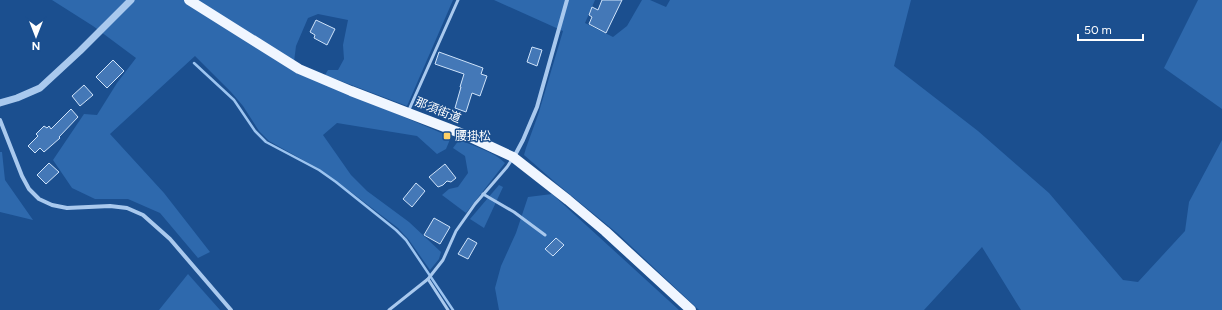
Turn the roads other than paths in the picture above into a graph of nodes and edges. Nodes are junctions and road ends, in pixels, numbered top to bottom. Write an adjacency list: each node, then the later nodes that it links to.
1 (131, 0): 5 (street)
2 (189, 0): 6 (main road, 那須街道)
3 (458, 0): 6 (lane)
4 (567, 0): 8 (street)
5 (0, 103)
6 (408, 112): 8 (main road, 那須街道)
7 (0, 120): 12 (street)
8 (513, 157): 9 (lane); 15 (main road, 那須街道)
9 (483, 194): 10 (lane); 11 (lane)
10 (545, 235)
11 (428, 279): 13 (lane); 14 (lane)
12 (231, 310)
13 (389, 310)
14 (448, 310)
15 (691, 310)

